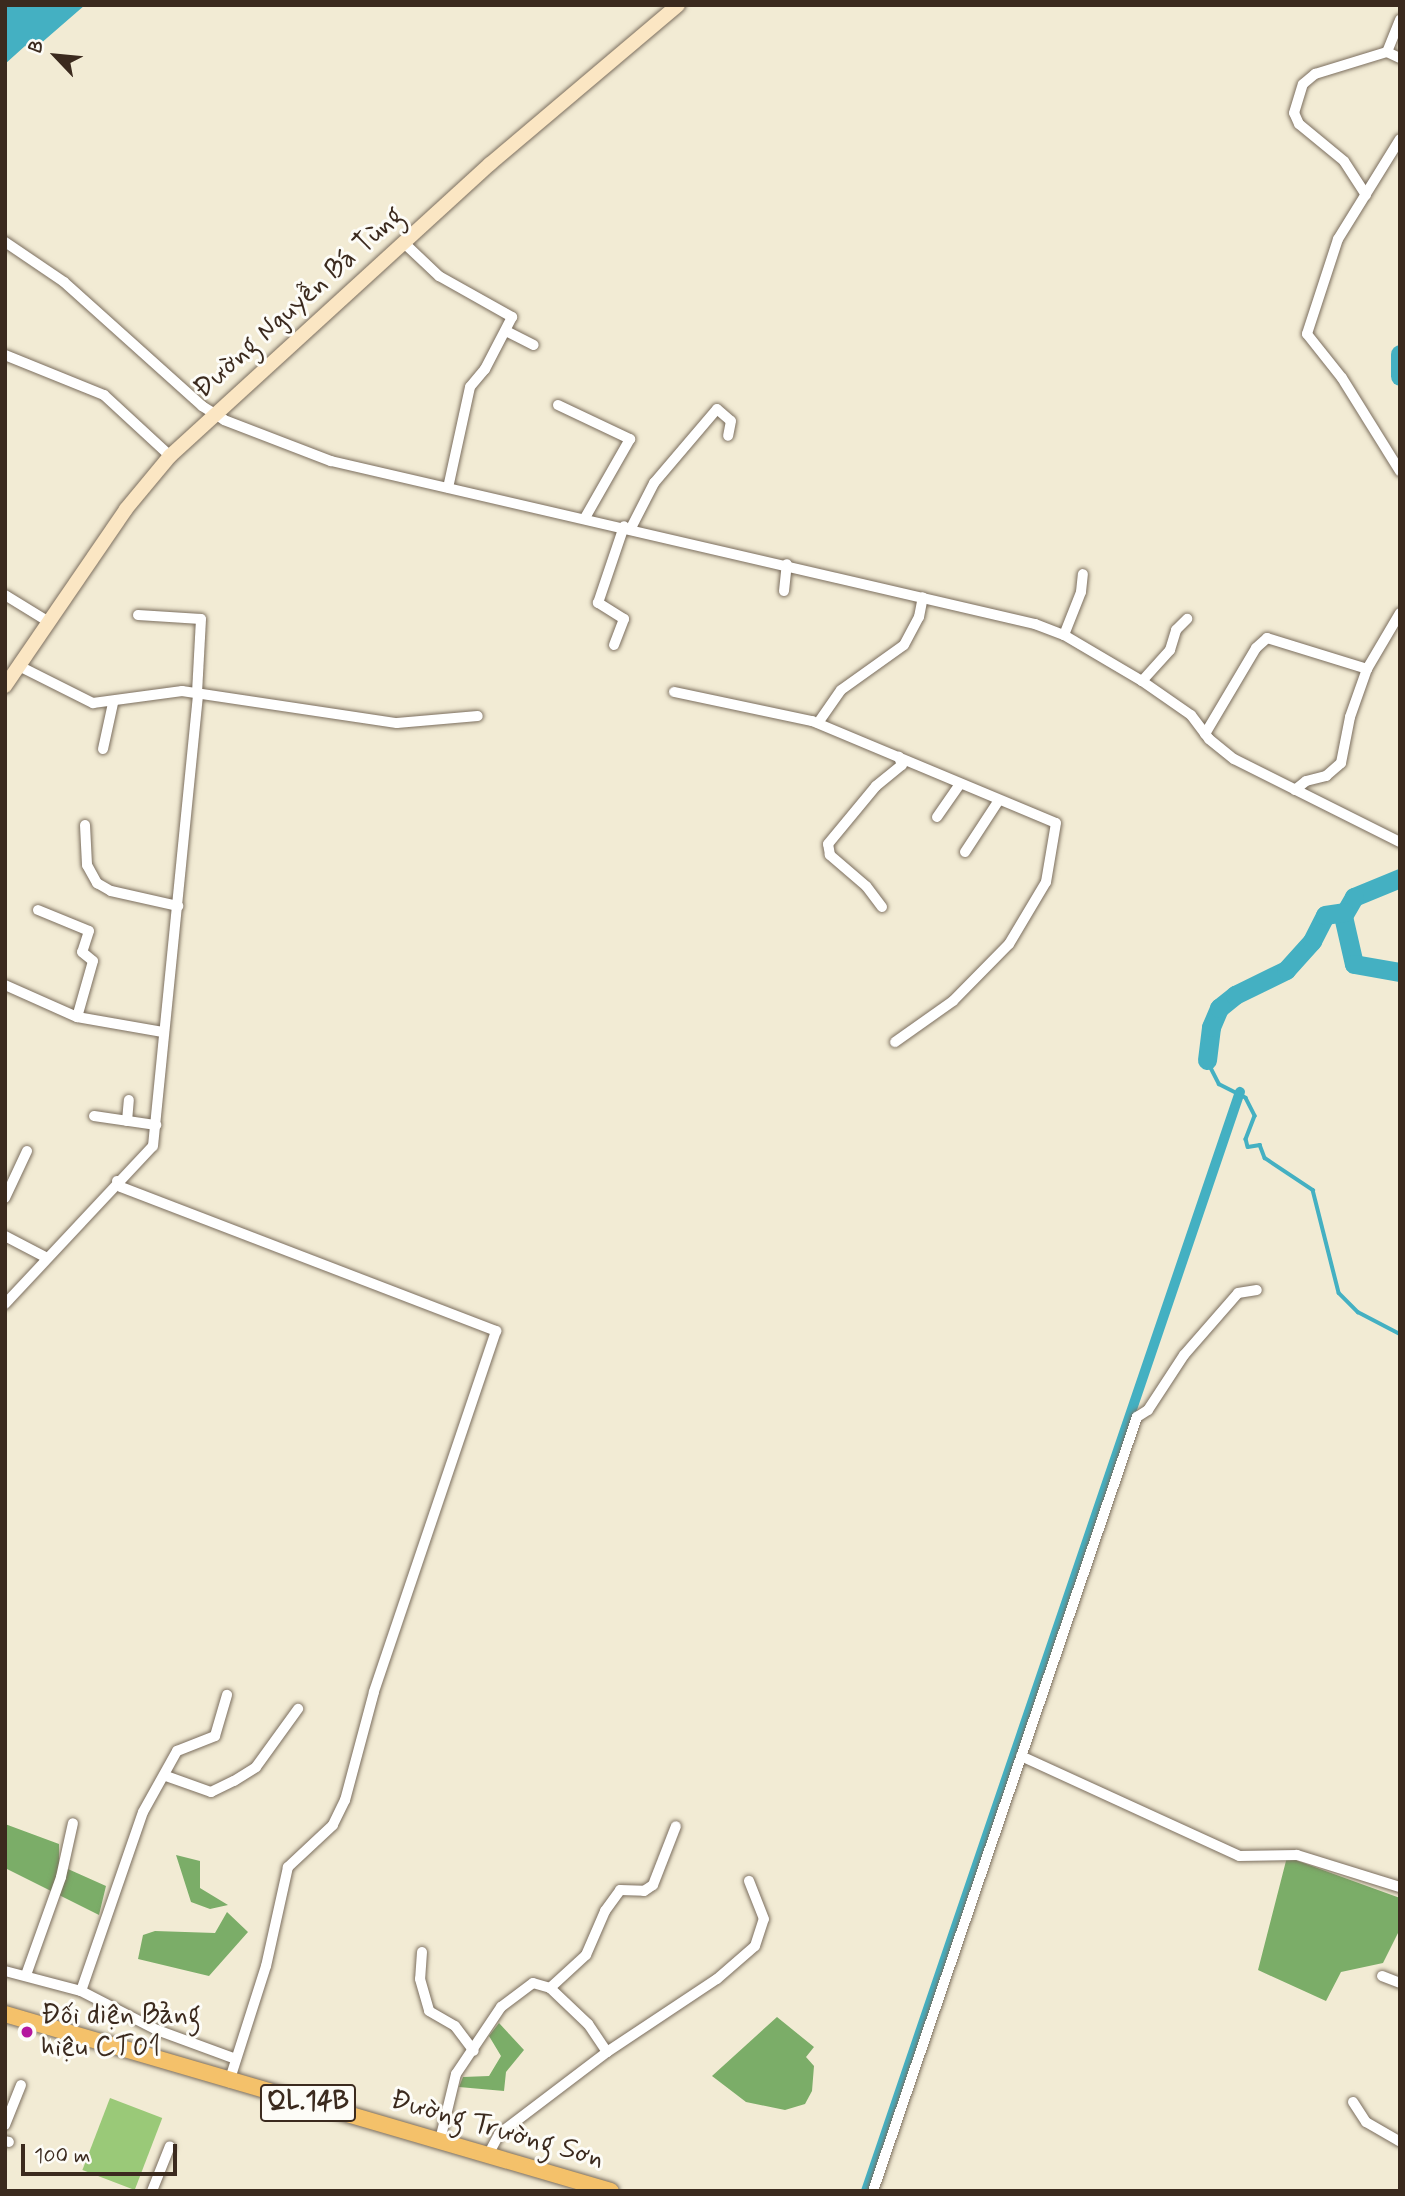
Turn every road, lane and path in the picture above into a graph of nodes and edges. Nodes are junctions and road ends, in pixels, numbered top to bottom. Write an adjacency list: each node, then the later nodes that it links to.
1 (678, 5): 7 (main road, Đường Nguyễn Bá Tùng)
2 (1400, 19): 3 (street)
3 (1387, 52): 4 (street); 6 (street)
4 (1400, 58)
5 (1400, 139): 6 (street)
6 (1366, 195): 16 (street)
7 (406, 239): 9 (street); 13 (main road, Đường Nguyễn Bá Tùng)
8 (5, 242): 13 (street)
9 (506, 331): 10 (street); 17 (street)
10 (534, 345)
11 (5, 355): 15 (street)
12 (558, 405): 18 (street)
13 (212, 414): 15 (main road, Đường Nguyễn Bá Tùng); 17 (street)
14 (728, 436): 19 (street)
15 (170, 456): 28 (main road, Đường Nguyễn Bá Tùng)
16 (1400, 471)
17 (448, 488): 18 (street)
18 (585, 518): 19 (street)
19 (627, 527): 20 (street); 30 (street)
20 (787, 564): 22 (street); 24 (street)
21 (1083, 574): 29 (street)
22 (784, 591)
23 (5, 595): 28 (street)
24 (923, 597): 29 (street); 39 (street)
25 (1400, 613): 32 (street)
26 (138, 615): 36 (street)
27 (1187, 619): 33 (street)
28 (49, 622): 31 (main road, Đường Nguyễn Bá Tùng)
29 (1064, 635): 33 (street)
30 (614, 645)
31 (19, 666): 34 (main road, Đường Nguyễn Bá Tùng); 37 (street)
32 (1367, 669): 40 (street); 44 (street)
33 (1142, 681): 40 (street)
34 (5, 686)
35 (674, 692): 39 (street)
36 (198, 693): 37 (street); 38 (street); 50 (street)
37 (113, 703): 41 (street)
38 (478, 716)
39 (818, 723): 42 (street)
40 (1205, 734): 44 (street)
41 (103, 750)
42 (899, 757): 43 (street); 51 (street)
43 (960, 784): 45 (street); 46 (street)
44 (1295, 790): 48 (street)
45 (999, 800): 49 (street); 56 (street)
46 (937, 817)
47 (85, 825): 50 (street)
48 (1400, 842)
49 (965, 852)
50 (178, 906): 55 (street)
51 (882, 907)
52 (38, 910): 54 (street)
53 (5, 985): 54 (street)
54 (77, 1017): 55 (street)
55 (163, 1032): 60 (street)
56 (895, 1042)
57 (130, 1100): 59 (street)
58 (94, 1116): 59 (street)
59 (127, 1121): 60 (street)
60 (156, 1125): 62 (street)
61 (27, 1151): 63 (street)
62 (117, 1181): 65 (street); 86 (street)
63 (5, 1198)
64 (5, 1236): 65 (street)
65 (47, 1258): 67 (street)
66 (1257, 1290): 70 (street)
67 (5, 1304)
68 (228, 1695): 71 (street)
69 (298, 1709): 71 (street)
70 (1021, 1756): 75 (street); 97 (street)
71 (166, 1776): 82 (street)
72 (73, 1823): 78 (street)
73 (676, 1826): 81 (street)
74 (748, 1881): 85 (street)
75 (1400, 1887)
76 (422, 1952): 84 (street)
77 (5, 1971): 78 (street)
78 (26, 1975): 82 (street)
79 (1382, 1976): 80 (street)
80 (1400, 1983)
81 (550, 1988): 84 (street); 85 (street)
82 (81, 1991): 86 (street)
83 (5, 2014): 87 (highway, Đường Trường Sơn / QL.14B)
84 (474, 2052): 91 (street)
85 (607, 2052): 94 (street)
86 (236, 2059): 87 (street)
87 (229, 2082): 91 (highway, Đường Trường Sơn / QL.14B)
88 (22, 2085): 90 (street)
89 (1353, 2102): 92 (street)
90 (5, 2125)
91 (440, 2140): 94 (highway, Đường Trường Sơn / QL.14B)
92 (1400, 2142)
93 (170, 2146): 95 (street)
94 (488, 2155): 96 (highway, Đường Trường Sơn / QL.14B)
95 (152, 2191)
96 (611, 2191)
97 (873, 2191)

